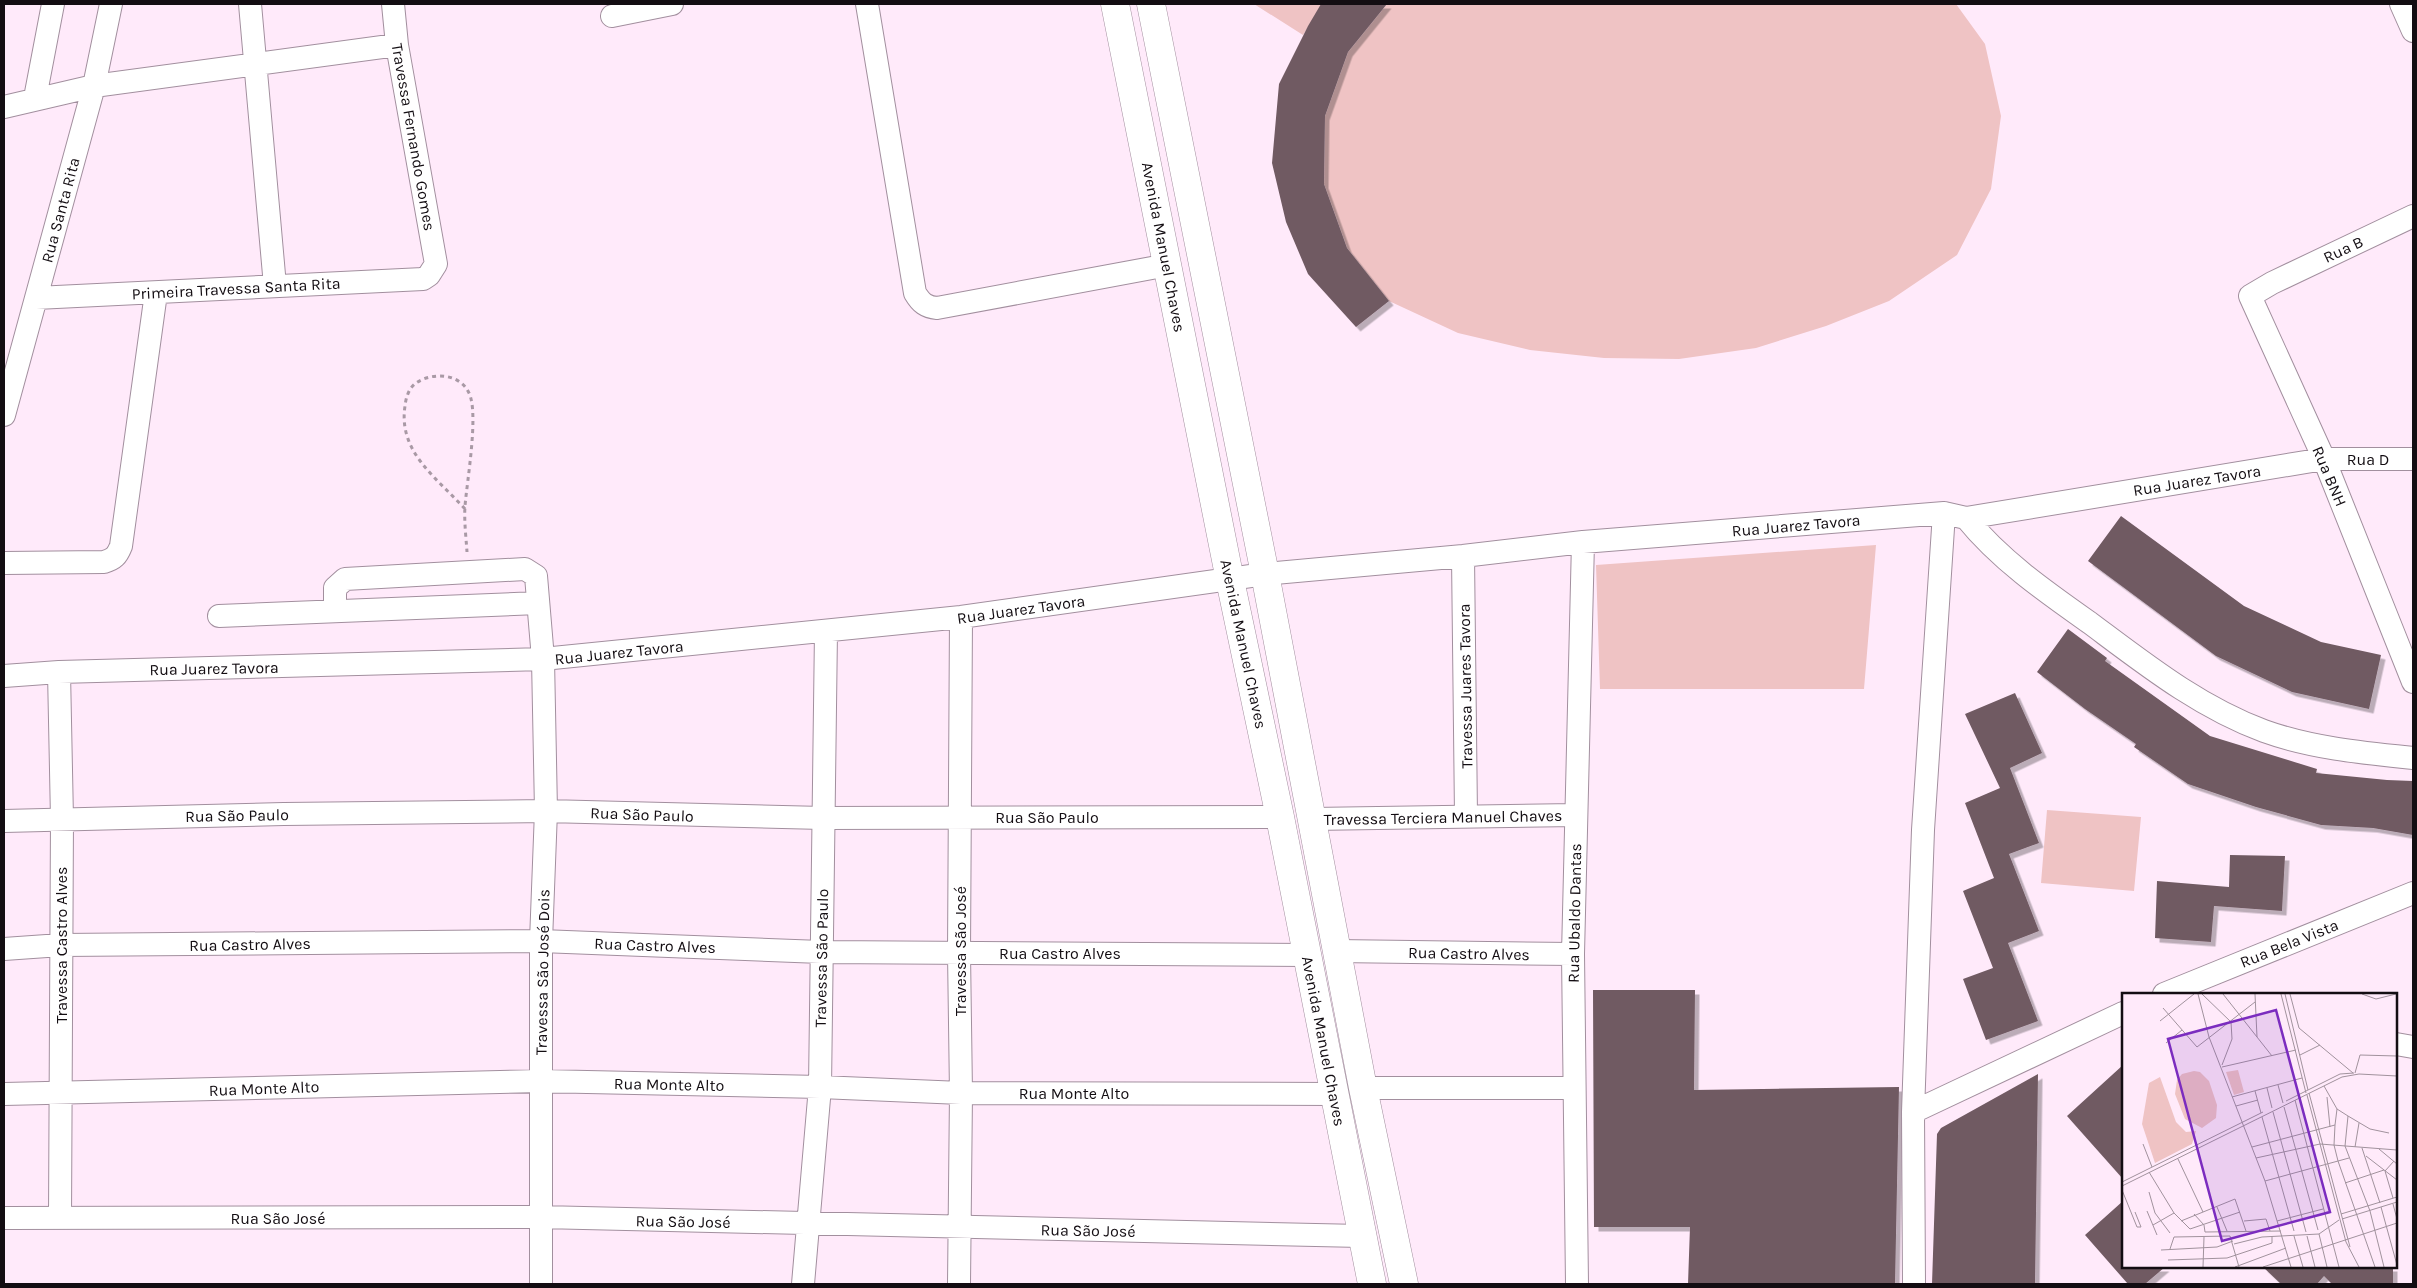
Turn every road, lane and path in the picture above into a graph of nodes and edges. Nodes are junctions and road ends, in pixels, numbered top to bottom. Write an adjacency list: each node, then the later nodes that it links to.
1 (53, 4): 15 (street)
2 (110, 4): 14 (street, Rua Santa Rita)
3 (250, 4): 13 (street)
4 (393, 4): 12 (street, Travessa Fernando Gomes)
5 (672, 4): 10 (street)
6 (867, 4): 18 (street)
7 (1115, 4): 18 (main road, Avenida Manuel Chaves)
8 (1152, 4): 33 (main road, Avenida Manuel Chaves)
9 (2401, 4): 11 (street)
10 (612, 16)
11 (2413, 31)
12 (397, 45): 13 (street); 19 (street, Travessa Fernando Gomes)
13 (256, 63): 14 (street); 21 (street)
14 (83, 88): 15 (street); 23 (street, Rua Santa Rita)
15 (41, 97): 16 (street)
16 (4, 107)
17 (2413, 216): 20 (street, Rua B)
18 (1168, 265): 34 (main road, Avenida Manuel Chaves)
19 (433, 270): 21 (street, Primeira Travessa Santa Rita)
20 (2272, 283): 25 (street, Rua BNH)
21 (275, 286): 22 (street, Primeira Travessa Santa Rita)
22 (156, 294): 23 (street, Primeira Travessa Santa Rita); 31 (street)
23 (36, 298): 24 (street, Rua Santa Rita)
24 (4, 415)
25 (2324, 459): 26 (street, Rua D); 28 (street, Rua Juarez Tavora); 43 (street, Rua BNH)
26 (2413, 459)
27 (465, 509): 27 (path); 32 (path)
28 (1955, 515): 29 (street, Rua Juarez Tavora); 44 (street); 75 (street)
29 (1583, 542): 30 (street, Rua Juarez Tavora); 46 (street, Rua Ubaldo Dantas)
30 (1463, 556): 33 (street, Rua Juarez Tavora); 47 (street, Travessa Juares Tavora)
31 (4, 564)
32 (468, 572): 35 (street, Travessa São José Dois); 36 (street)
33 (1265, 574): 34 (street, Rua Juarez Tavora); 52 (main road, Avenida Manuel Chaves)
34 (1230, 580): 38 (street, Rua Juarez Tavora); 48 (main road, Avenida Manuel Chaves)
35 (538, 603): 36 (street); 40 (street, Travessa São José Dois)
36 (335, 611): 37 (street)
37 (219, 616)
38 (961, 617): 39 (street, Rua Juarez Tavora); 50 (street, Travessa São José)
39 (826, 631): 40 (street, Rua Juarez Tavora); 49 (street, Travessa São Paulo)
40 (543, 659): 41 (street, Rua Juarez Tavora); 45 (street, Travessa São José Dois)
41 (59, 672): 42 (street, Rua Juarez Tavora); 51 (street, Travessa Castro Alves)
42 (4, 676)
43 (2413, 682)
44 (2413, 758)
45 (546, 811): 49 (street, Rua São Paulo); 51 (street, Rua São Paulo); 55 (street, Travessa São José Dois)
46 (1575, 815): 47 (street, Travessa Terciera Manuel Chaves); 61 (street, Rua Ubaldo Dantas)
47 (1466, 816): 52 (street, Travessa Terciera Manuel Chaves)
48 (1280, 817): 50 (street, Rua São Paulo); 62 (main road, Avenida Manuel Chaves)
49 (823, 818): 50 (street, Rua São Paulo); 58 (street, Travessa São Paulo)
50 (960, 818): 60 (street, Travessa São José)
51 (62, 819): 53 (street, Rua São Paulo); 56 (street, Travessa Castro Alves)
52 (1312, 819): 59 (main road, Avenida Manuel Chaves)
53 (4, 821)
54 (2413, 893): 63 (street, Rua Bela Vista)
55 (541, 941): 56 (street, Rua Castro Alves); 58 (street, Rua Castro Alves); 67 (street, Travessa São José Dois)
56 (61, 945): 57 (street, Rua Castro Alves); 73 (street, Travessa Castro Alves)
57 (4, 950)
58 (821, 952): 60 (street, Rua Castro Alves); 68 (street, Travessa São Paulo)
59 (1336, 952): 61 (street, Rua Castro Alves); 69 (main road, Avenida Manuel Chaves)
60 (959, 953): 62 (street, Rua Castro Alves); 71 (street, Travessa São José)
61 (1572, 954): 70 (street, Rua Ubaldo Dantas)
62 (1307, 955): 74 (main road, Avenida Manuel Chaves)
63 (2166, 993)
64 (2122, 1013): 75 (street)
65 (2397, 1044): 66 (street)
66 (2413, 1047)
67 (540, 1081): 68 (street, Rua Monte Alto); 73 (street, Rua Monte Alto); 76 (street, Travessa São José Dois)
68 (820, 1087): 71 (street, Rua Monte Alto); 79 (street, Travessa São Paulo)
69 (1363, 1088): 70 (street); 86 (main road, Avenida Manuel Chaves)
70 (1574, 1088): 87 (street, Rua Ubaldo Dantas)
71 (962, 1093): 74 (street, Rua Monte Alto); 80 (street, Travessa São José)
72 (4, 1094): 73 (street, Rua Monte Alto)
73 (61, 1094): 78 (street, Travessa Castro Alves)
74 (1335, 1094): 81 (main road, Avenida Manuel Chaves)
75 (1913, 1112): 88 (street)
76 (541, 1217): 78 (street, Rua São José); 79 (street, Rua São José); 82 (street, Travessa São José Dois)
77 (4, 1218): 78 (street, Rua São José)
78 (60, 1218)
79 (810, 1224): 80 (street, Rua São José); 83 (street, Travessa São Paulo)
80 (960, 1226): 81 (street, Rua São José); 84 (street, Travessa São José)
81 (1362, 1236): 85 (main road, Avenida Manuel Chaves)
82 (541, 1284)
83 (803, 1284)
84 (959, 1284)
85 (1372, 1284)
86 (1404, 1284)
87 (1577, 1284)
88 (1914, 1284)

